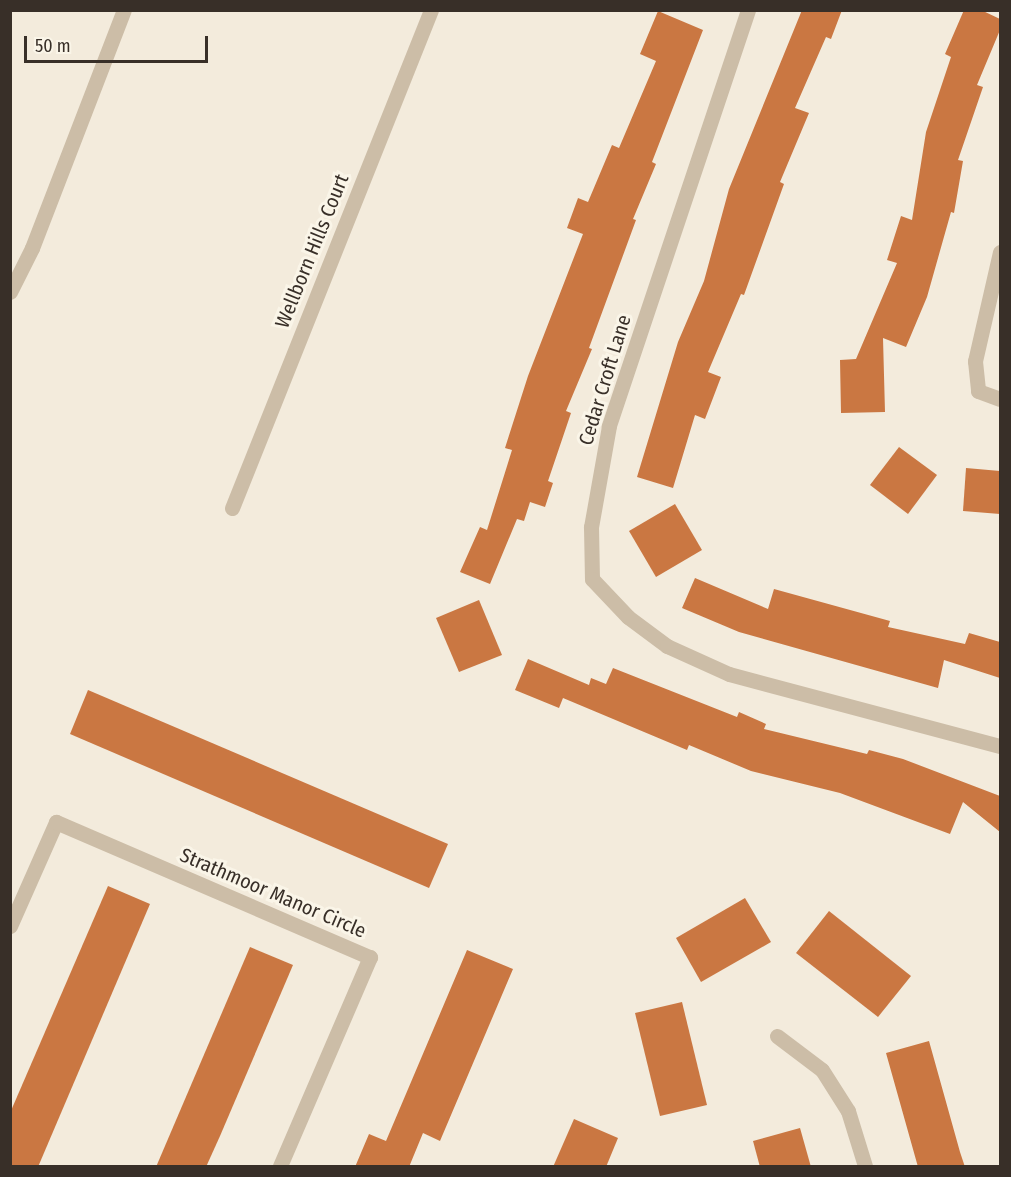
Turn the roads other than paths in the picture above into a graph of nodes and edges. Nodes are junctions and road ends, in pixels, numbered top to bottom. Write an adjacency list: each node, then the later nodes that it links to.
1 (123, 10): 5 (street)
2 (431, 10): 7 (street, Wellborn Hills Court)
3 (748, 10): 8 (street, Cedar Croft Lane)
4 (1000, 252): 6 (street)
5 (10, 291)
6 (1000, 399)
7 (232, 508)
8 (1000, 746)
9 (10, 926): 11 (street, Strathmoor Manor Circle)
10 (777, 1036): 12 (street)
11 (280, 1167)
12 (866, 1167)

